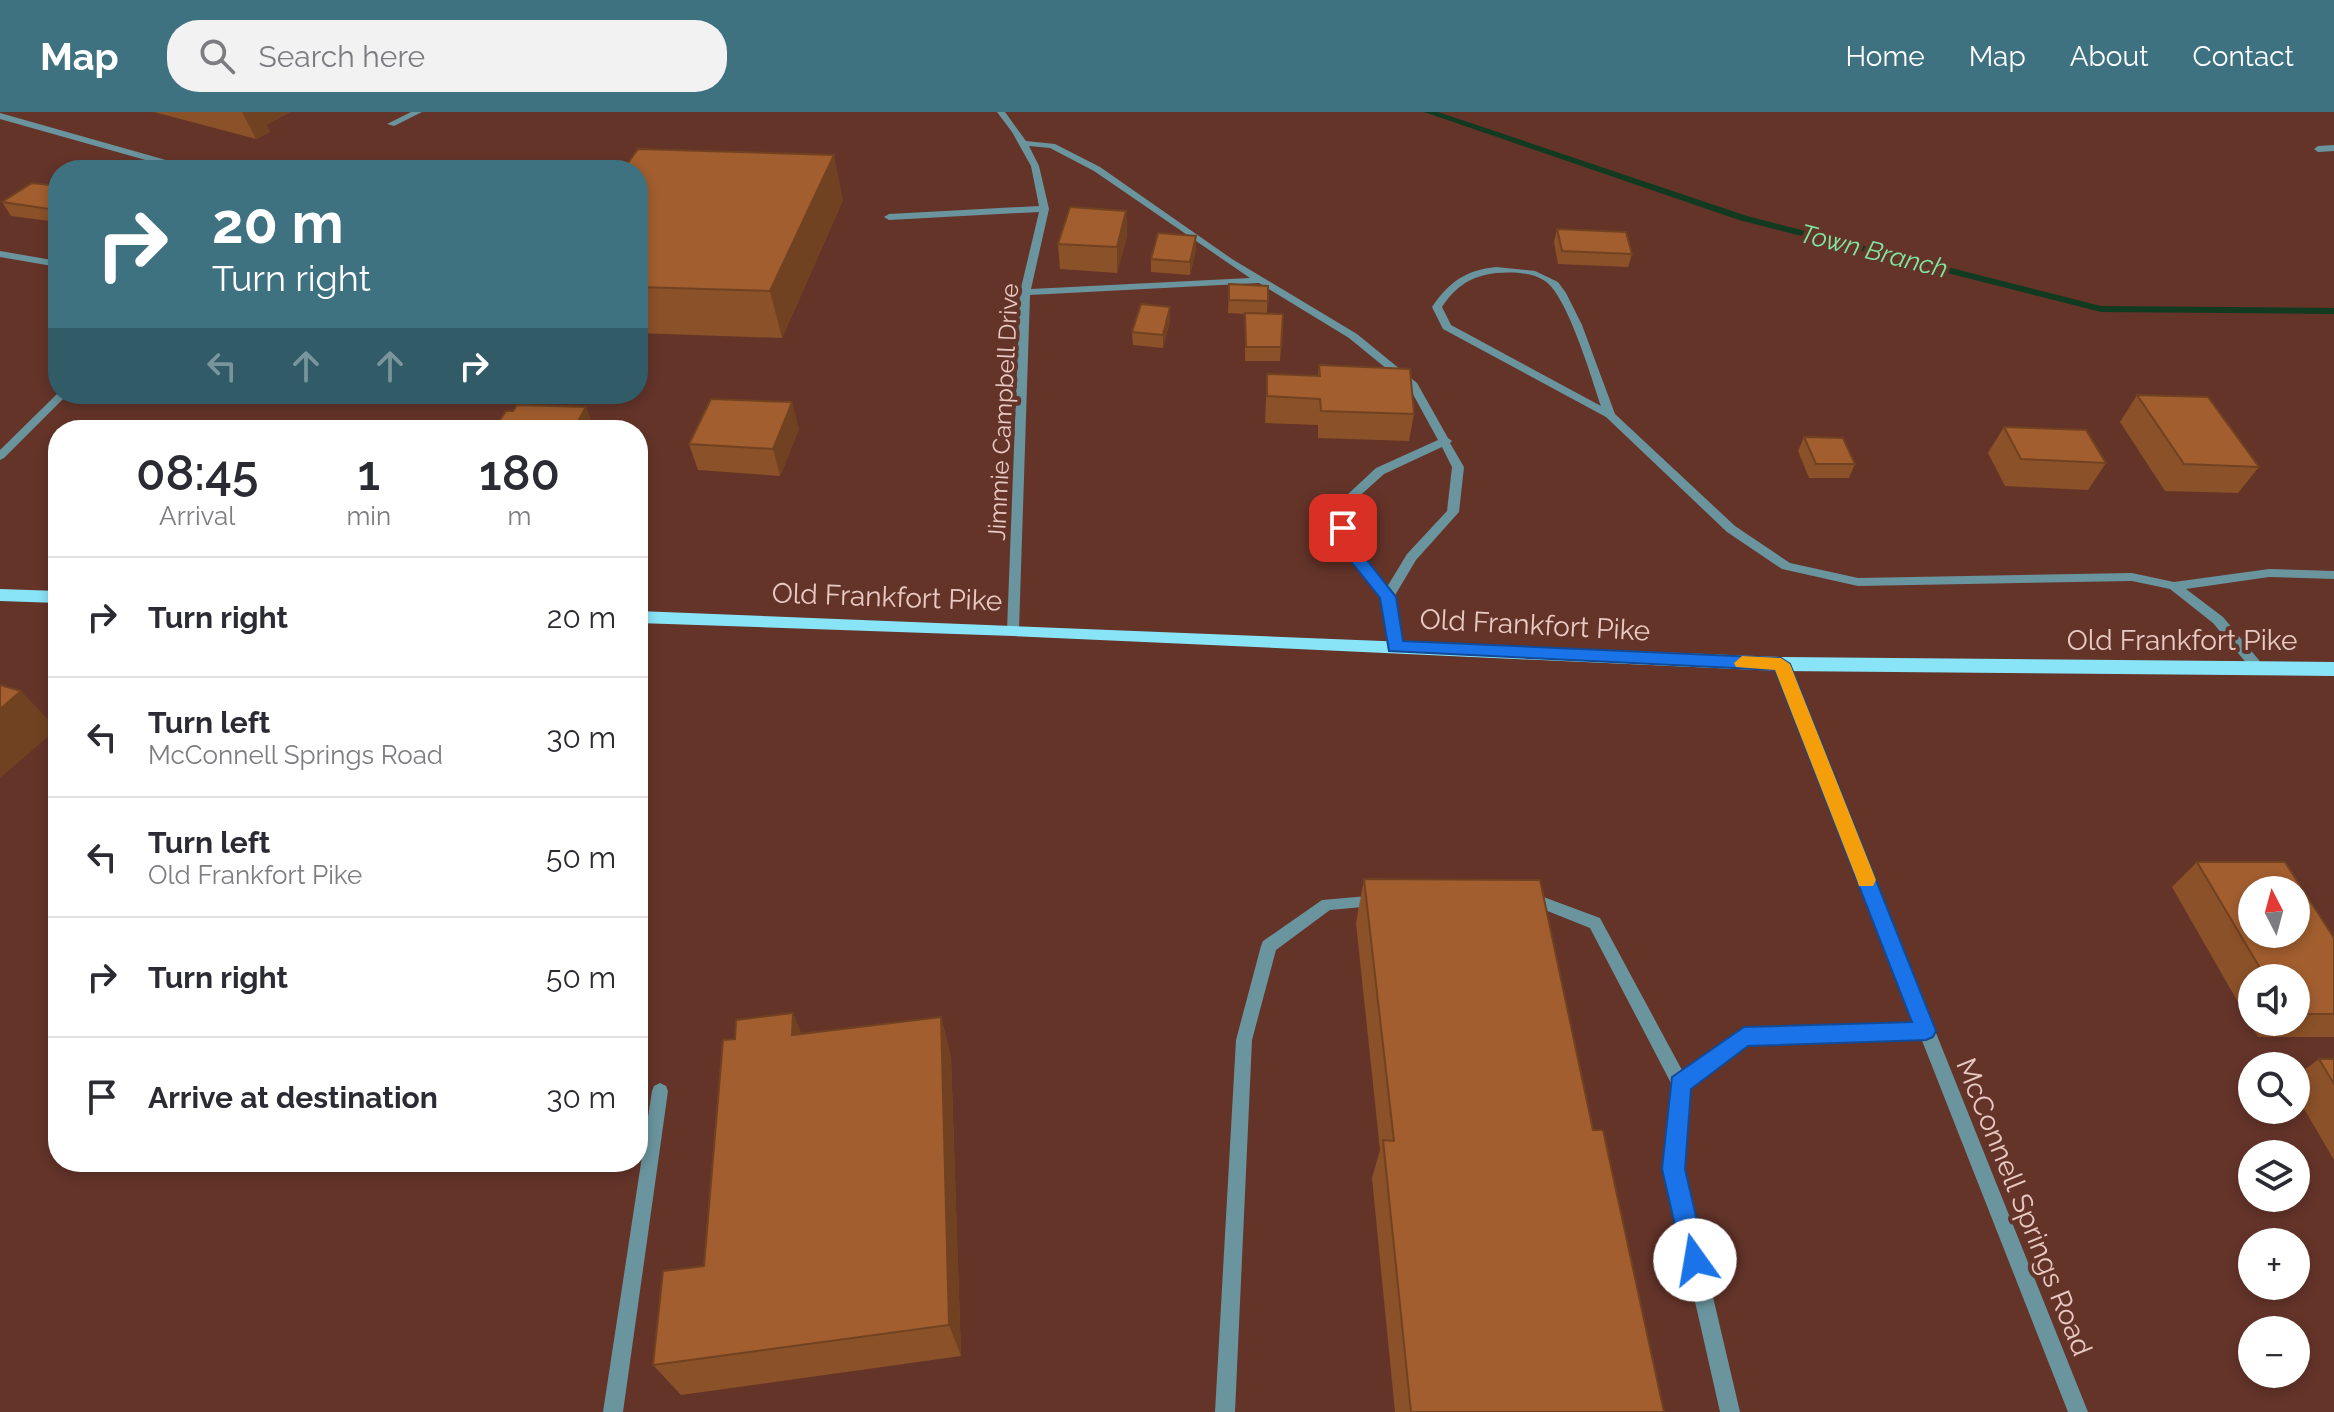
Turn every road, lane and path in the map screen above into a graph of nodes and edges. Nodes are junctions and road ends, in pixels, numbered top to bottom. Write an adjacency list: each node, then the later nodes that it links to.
1 (418, 112): 4 (street)
2 (1001, 112): 5 (street, Jimmie Campbell Drive)
3 (0, 116): 8 (street)
4 (391, 124)
5 (1022, 143): 9 (street, Jimmie Campbell Drive); 13 (street)
6 (2334, 148): 7 (street)
7 (2318, 149)
8 (156, 160)
9 (1044, 209): 10 (street); 14 (street, Jimmie Campbell Drive)
10 (889, 217)
11 (0, 254): 12 (street)
12 (48, 262)
13 (1261, 280): 14 (street); 17 (street)
14 (1025, 292): 25 (street, Jimmie Campbell Drive)
15 (53, 404): 18 (street)
16 (1610, 415): 16 (street); 20 (street)
17 (1446, 441): 23 (street); 23 (street)
18 (0, 456)
19 (2334, 575): 20 (street)
20 (2174, 586): 28 (street)
21 (0, 595): 22 (main road)
22 (48, 597)
23 (1388, 597): 26 (street)
24 (648, 617): 25 (main road, Old Frankfort Pike)
25 (1013, 630): 26 (main road, Old Frankfort Pike)
26 (1395, 647): 27 (main road, Old Frankfort Pike)
27 (1781, 664): 28 (main road, Old Frankfort Pike); 32 (street, McConnell Springs Road)
28 (2258, 668): 29 (main road, Old Frankfort Pike)
29 (2334, 669)
30 (1515, 892): 33 (street)
31 (1390, 900): 36 (street)
32 (1926, 1031): 33 (street); 38 (street, McConnell Springs Road)
33 (1680, 1084): 37 (street)
34 (660, 1091): 35 (street)
35 (613, 1412)
36 (1225, 1412)
37 (1730, 1412)
38 (2078, 1412)

